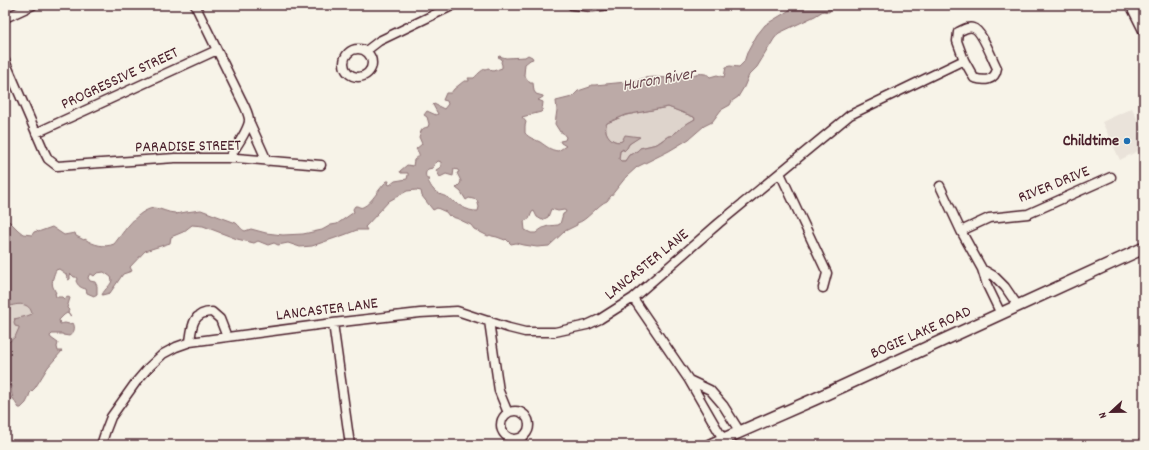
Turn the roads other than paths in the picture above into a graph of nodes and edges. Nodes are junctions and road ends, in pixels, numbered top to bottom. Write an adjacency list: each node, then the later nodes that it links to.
1 (33, 5): 7 (street)
2 (195, 5): 9 (street)
3 (454, 5): 10 (street)
4 (572, 5): 5 (street)
5 (610, 5)
6 (1132, 5): 8 (main road)
7 (5, 18)
8 (1144, 29)
9 (217, 50): 13 (street); 14 (street, PROGRESSIVE STREET)
10 (366, 51)
11 (964, 60): 11 (street); 18 (street, LANCASTER LANE)
12 (5, 61): 14 (street)
13 (249, 121): 15 (street); 16 (street)
14 (36, 133): 15 (street, PARADISE STREET)
15 (229, 158): 16 (street, PARADISE STREET)
16 (267, 160): 17 (street, PARADISE STREET)
17 (321, 165)
18 (780, 173): 24 (street); 25 (street, LANCASTER LANE)
19 (1111, 177): 21 (street, RIVER DRIVE)
20 (940, 186): 21 (street)
21 (961, 231): 23 (street)
22 (1144, 248): 26 (main road, BOGIE LAKE ROAD)
23 (982, 269): 26 (street); 27 (street)
24 (823, 288)
25 (633, 298): 28 (street, LANCASTER LANE); 32 (street)
26 (1018, 306): 27 (main road, BOGIE LAKE ROAD)
27 (1001, 314): 34 (main road, BOGIE LAKE ROAD)
28 (489, 321): 29 (street, LANCASTER LANE); 33 (street)
29 (333, 323): 30 (street, LANCASTER LANE); 37 (street)
30 (227, 337): 31 (street, LANCASTER LANE); 31 (street)
31 (190, 342): 36 (street, LANCASTER LANE)
32 (689, 380): 34 (street); 35 (street)
33 (508, 413)
34 (740, 432): 35 (main road, BOGIE LAKE ROAD)
35 (723, 439): 38 (main road, BOGIE LAKE ROAD)
36 (102, 445)
37 (350, 445)
38 (710, 445)

